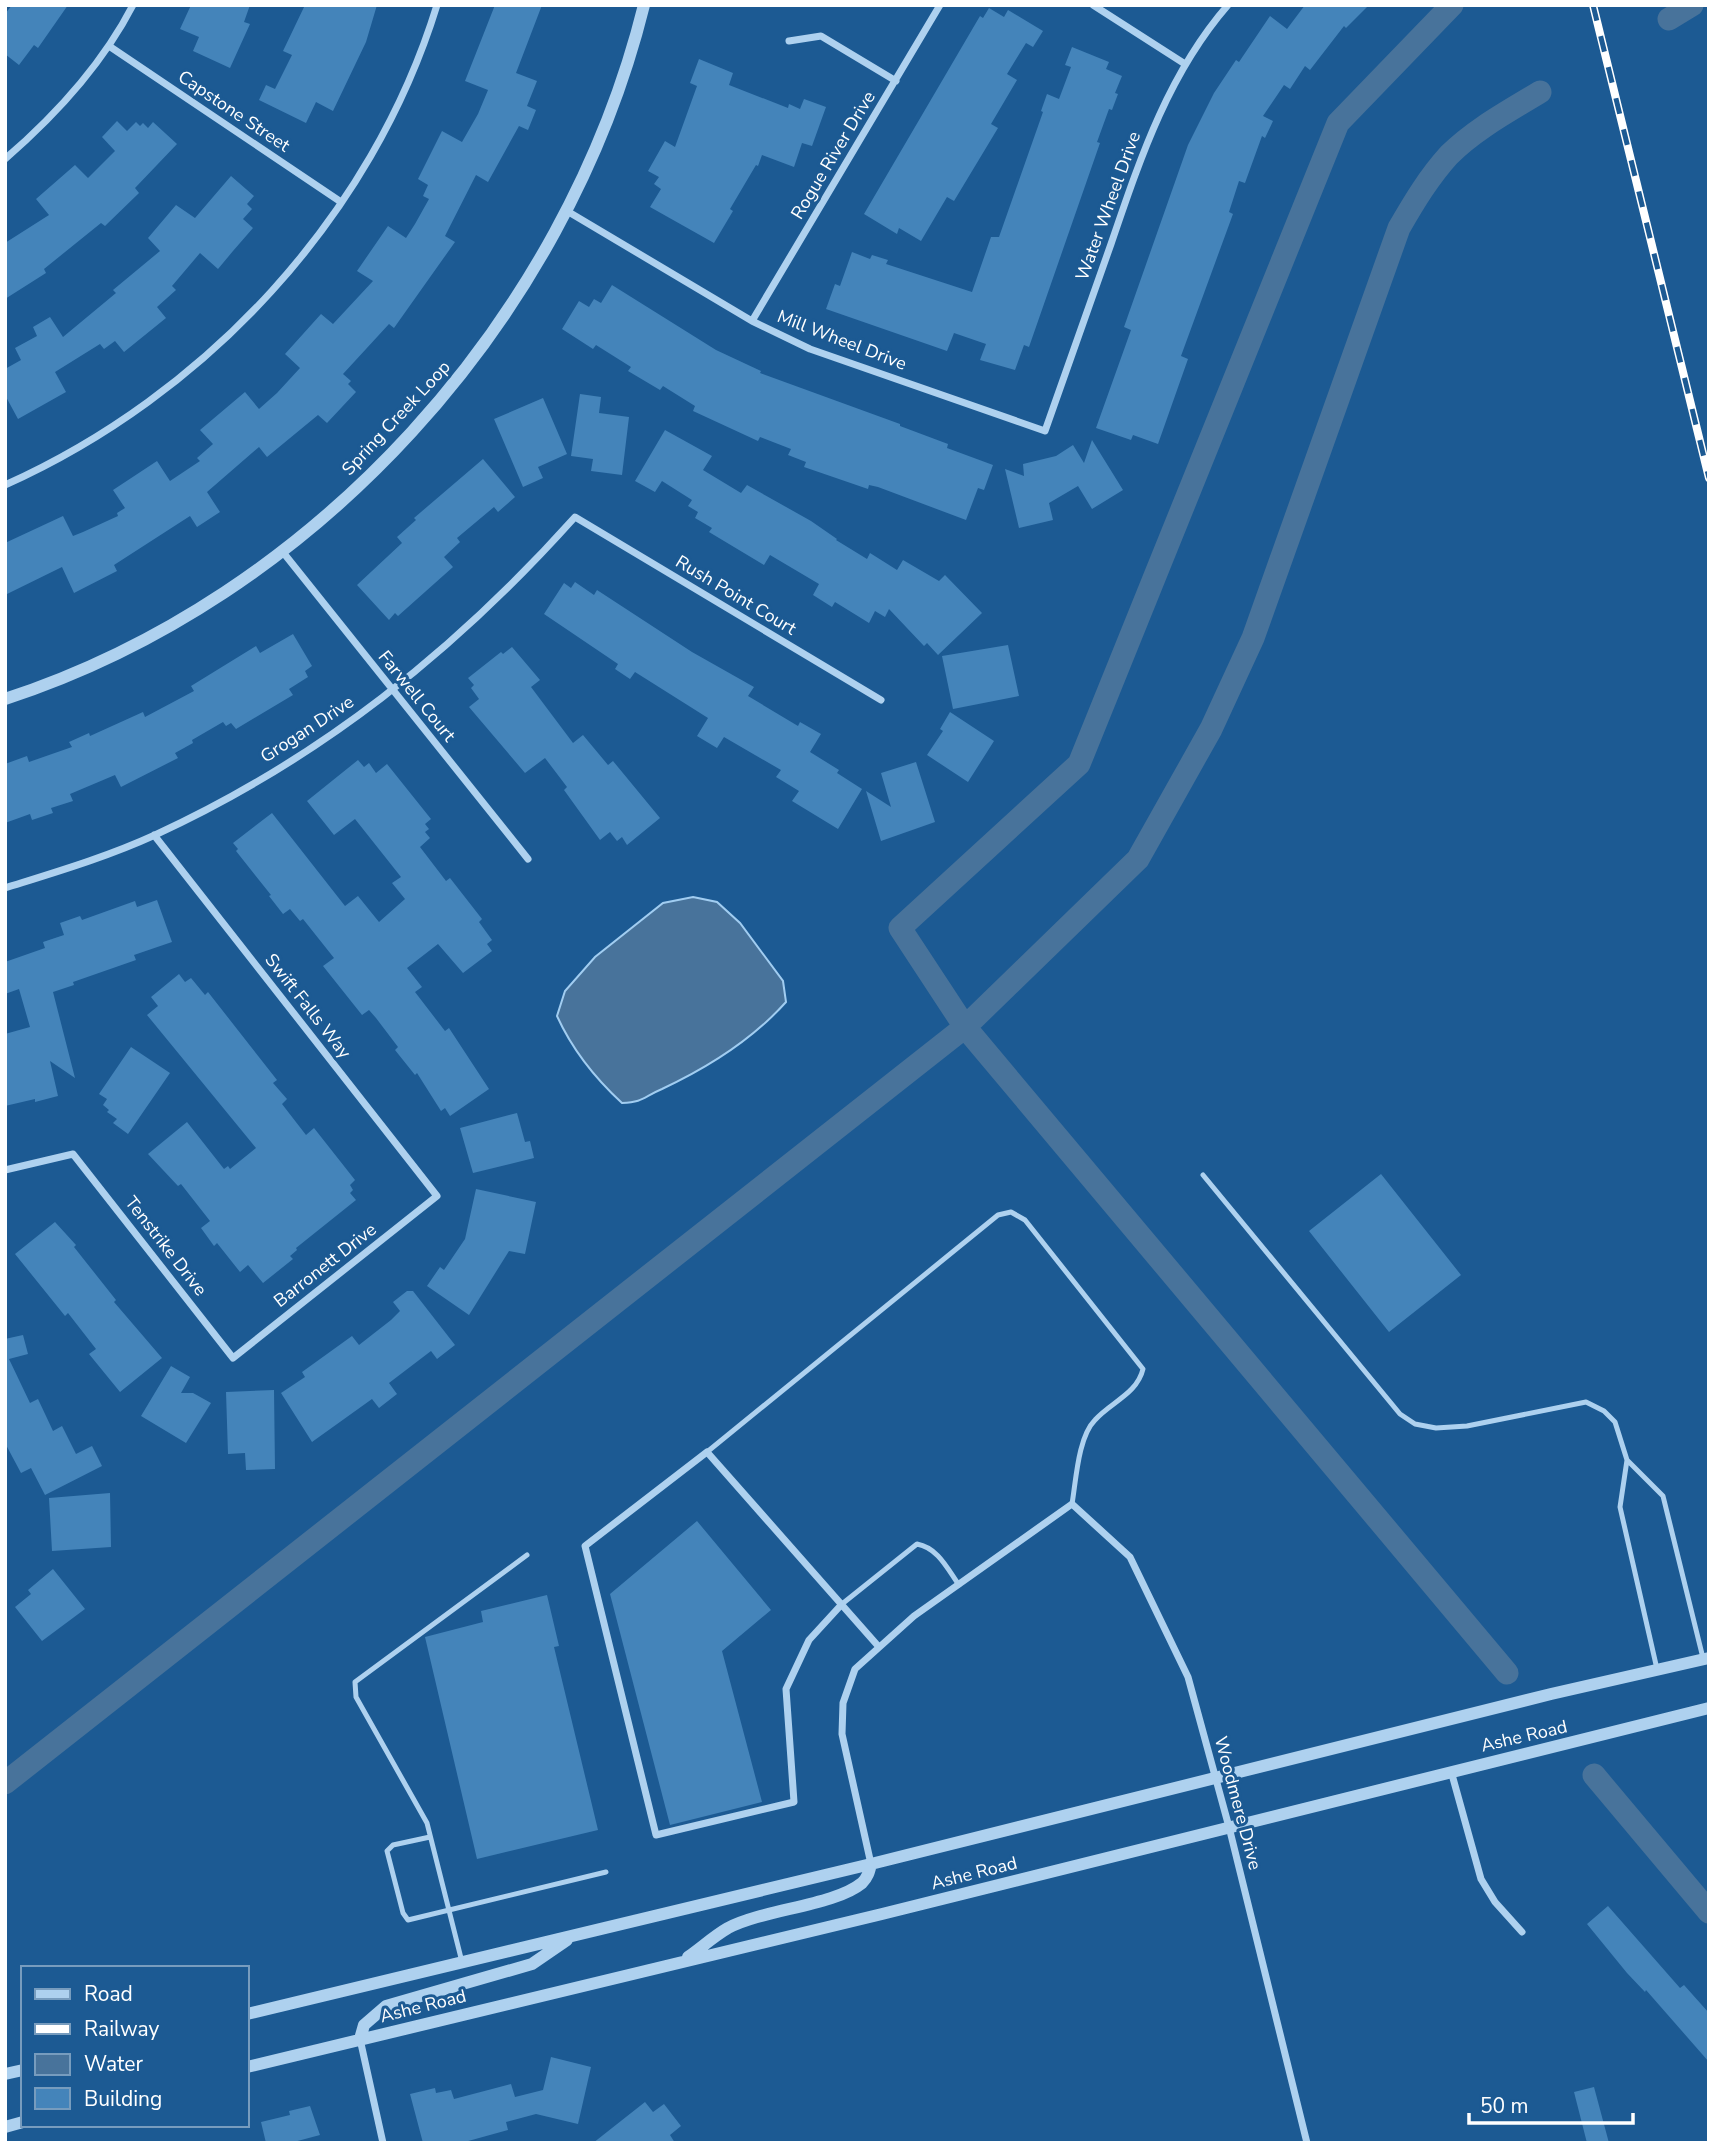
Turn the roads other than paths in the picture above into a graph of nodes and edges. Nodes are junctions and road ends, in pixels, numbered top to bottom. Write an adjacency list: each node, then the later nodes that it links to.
1 (133, 5): 8 (street)
2 (437, 5): 12 (street)
3 (644, 5): 13 (street, Spring Creek Loop)
4 (940, 5): 10 (street, Rogue River Drive)
5 (1093, 5): 9 (street)
6 (1228, 5): 9 (street, Water Wheel Drive)
7 (789, 40): 10 (street)
8 (109, 46): 11 (street); 12 (street, Capstone Street)
9 (1185, 64): 15 (street, Water Wheel Drive)
10 (896, 81): 14 (street, Rogue River Drive)
11 (5, 159)
12 (341, 202): 16 (street)
13 (567, 211): 14 (street, Mill Wheel Drive); 18 (street, Spring Creek Loop)
14 (752, 321): 15 (street, Mill Wheel Drive)
15 (1045, 431)
16 (5, 485)
17 (575, 516): 19 (street, Grogan Drive); 21 (street, Rush Point Court)
18 (282, 551): 19 (street, Farwell Court); 20 (street, Spring Creek Loop)
19 (393, 691): 22 (street, Grogan Drive); 23 (street, Farwell Court)
20 (5, 699)
21 (881, 701)
22 (154, 835): 24 (street, Grogan Drive); 27 (street, Swift Falls Way)
23 (528, 859)
24 (5, 888)
25 (5, 1170): 28 (street, Tenstrike Drive)
26 (1203, 1175): 30 (lane)
27 (437, 1196): 28 (street, Barronett Drive)
28 (233, 1358)
29 (707, 1452): 31 (lane); 34 (street); 34 (street)
30 (1627, 1460): 36 (lane); 37 (lane)
31 (1072, 1504): 33 (street); 40 (street, Woodmere Drive)
32 (527, 1556): 42 (lane)
33 (959, 1584): 34 (lane); 35 (street)
34 (842, 1604): 35 (street)
35 (879, 1647): 43 (street)
36 (1706, 1659): 37 (street, Ashe Road)
37 (1657, 1670): 40 (street, Ashe Road)
38 (1709, 1708): 39 (street, Ashe Road)
39 (1451, 1772): 41 (street, Ashe Road); 46 (street)
40 (1216, 1777): 41 (street, Woodmere Drive); 43 (street, Ashe Road)
41 (1229, 1827): 49 (street, Ashe Road); 54 (street, Woodmere Drive)
42 (430, 1837): 45 (lane); 45 (lane)
43 (871, 1864): 47 (street, Ashe Road); 49 (street)
44 (606, 1871): 45 (lane)
45 (449, 1910): 48 (lane)
46 (1522, 1933)
47 (576, 1934): 48 (street, Ashe Road); 51 (street)
48 (462, 1962): 50 (street, Ashe Road)
49 (682, 1962): 51 (street, Ashe Road)
50 (248, 2014)
51 (360, 2039): 52 (street, Ashe Road); 53 (street)
52 (248, 2067)
53 (383, 2143)
54 (1307, 2143)

